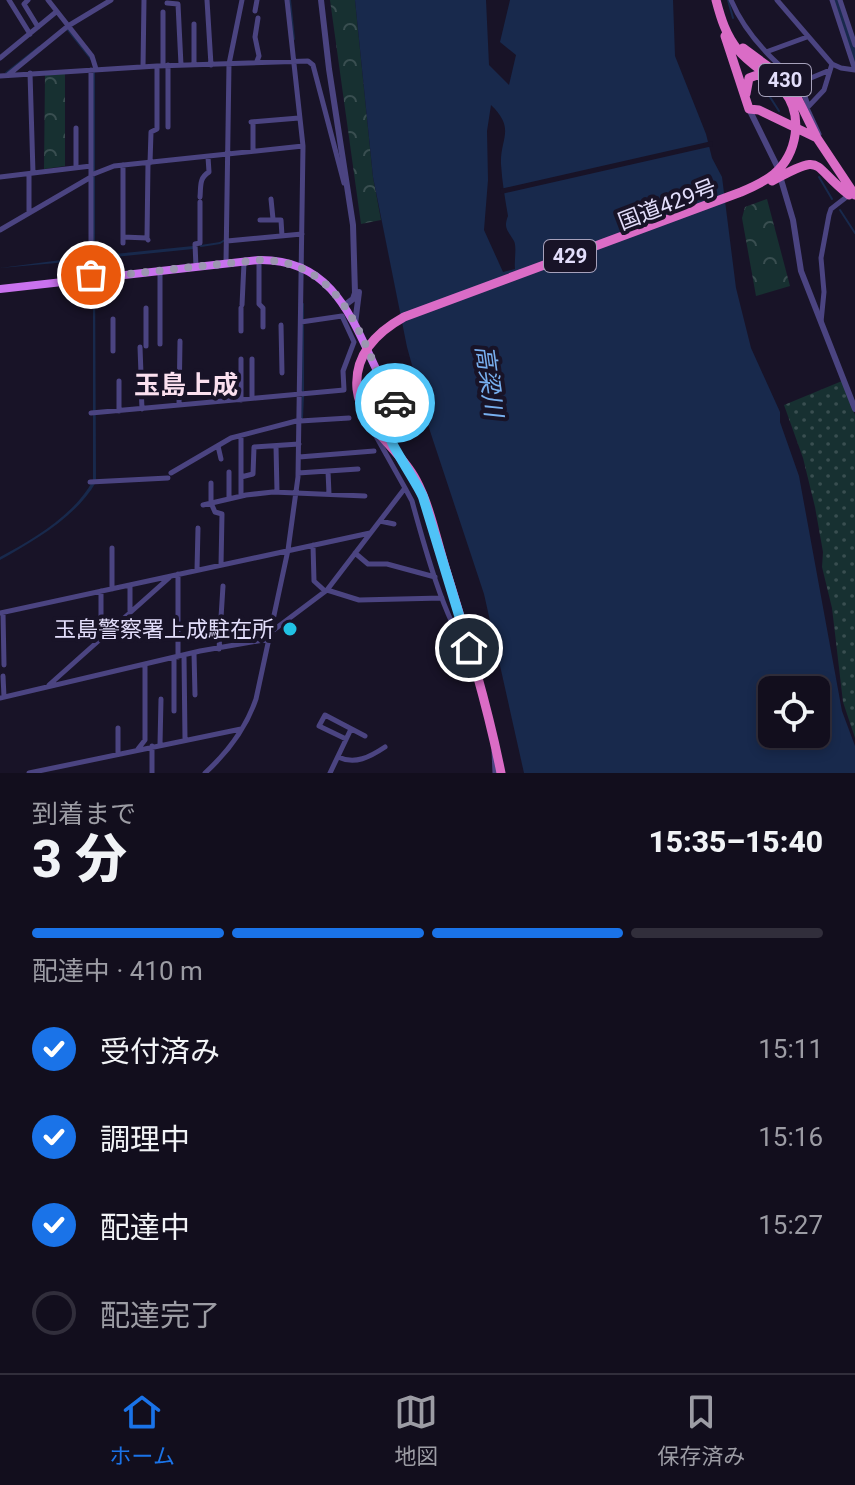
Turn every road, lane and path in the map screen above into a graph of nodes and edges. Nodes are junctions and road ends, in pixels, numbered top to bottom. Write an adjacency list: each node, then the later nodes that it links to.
1 (9, 0): 25 (street)
2 (28, 0): 23 (street)
3 (48, 0): 19 (street)
4 (111, 0): 24 (street)
5 (144, 0): 38 (street)
6 (207, 0): 36 (street)
7 (242, 0): 33 (street)
8 (257, 0): 17 (street)
9 (287, 0): 31 (street)
10 (321, 0): 66 (street)
11 (731, 0): 29 (street)
12 (777, 0): 27 (street)
13 (832, 0): 41 (street)
14 (840, 0): 28 (street)
15 (717, 1): 21 (highway); 26 (highway)
16 (167, 3): 34 (street)
17 (255, 11)
18 (163, 12): 37 (street)
19 (56, 13): 23 (street); 24 (street)
20 (258, 18): 32 (street)
21 (722, 23): 45 (highway); 47 (highway, 430)
22 (194, 24): 35 (street)
23 (38, 27): 25 (street)
24 (66, 27): 40 (street); 43 (street)
25 (30, 34): 30 (street)
26 (733, 37): 49 (highway); 52 (highway, 430)
27 (807, 37): 29 (street); 39 (street)
28 (855, 45)
29 (766, 52): 44 (street)
30 (0, 58)
31 (295, 60): 32 (street); 48 (street); 66 (street)
32 (256, 62): 33 (street)
33 (227, 64): 36 (street); 55 (street)
34 (181, 65): 35 (street); 37 (street)
35 (194, 65): 36 (street)
36 (211, 65)
37 (163, 66): 38 (street); 50 (street); 57 (street)
38 (143, 67): 40 (street)
39 (831, 67): 41 (street); 44 (street); 46 (street)
40 (94, 70): 42 (street); 60 (street)
41 (855, 70)
42 (30, 73): 43 (street); 62 (street)
43 (3, 77)
44 (799, 83): 46 (street)
45 (779, 85): 47 (highway); 49 (highway)
46 (808, 105): 52 (street)
47 (754, 110): 52 (highway, 430); 89 (street)
48 (299, 118): 53 (street); 54 (street)
49 (798, 118): 59 (highway, 国道429号 / 429)
50 (168, 127)
51 (76, 128): 61 (street)
52 (817, 138): 65 (highway, 430)
53 (303, 146): 54 (street); 73 (street)
54 (253, 151): 55 (street)
55 (227, 154): 56 (street); 75 (street)
56 (208, 157): 57 (street); 79 (street)
57 (149, 163): 58 (street); 58 (street)
58 (123, 165): 63 (street)
59 (787, 165): 65 (highway, 430); 99 (highway, 国道429号 / 429); 99 (highway, 国道429号 / 429)
60 (91, 166): 61 (street); 63 (street)
61 (76, 167): 62 (street)
62 (31, 173): 64 (street); 69 (street)
63 (92, 175): 69 (street); 83 (street)
64 (0, 177)
65 (853, 194): 68 (highway, 430); 89 (street)
66 (349, 195): 81 (street)
67 (271, 199): 70 (street)
68 (855, 205)
69 (29, 213): 72 (street)
70 (273, 219): 71 (street); 74 (street)
71 (260, 220)
72 (0, 230)
73 (302, 234): 74 (street); 80 (street)
74 (282, 236): 75 (street)
75 (227, 241): 78 (street)
76 (259, 260): 77 (main road); 80 (main road); 92 (street)
77 (244, 262): 78 (main road); 93 (street)
78 (226, 264): 79 (main road)
79 (196, 268): 82 (main road)
80 (302, 269): 85 (main road); 88 (street)
81 (356, 269): 85 (street); 90 (street)
82 (160, 272): 83 (main road); 95 (street)
83 (91, 278): 84 (main road)
84 (0, 289)
85 (345, 305): 90 (main road)
86 (146, 308): 101 (street)
87 (113, 319): 96 (street)
88 (303, 322): 106 (street); 106 (street)
89 (821, 323): 111 (street)
90 (355, 324): 105 (main road)
91 (281, 325): 100 (street)
92 (263, 327)
93 (241, 331)
94 (180, 341): 109 (street)
95 (160, 344)
96 (113, 351)
97 (241, 359): 108 (street)
98 (252, 359): 107 (street)
99 (363, 363): 104 (highway); 116 (highway)
100 (282, 373)
101 (141, 374)
102 (119, 381): 112 (street)
103 (141, 385): 110 (street)
104 (363, 392): 105 (highway); 117 (highway)
105 (386, 392): 117 (main road); 122 (main road)
106 (301, 394): 107 (street); 115 (street)
107 (252, 398): 108 (street)
108 (241, 400): 109 (street)
109 (179, 405): 110 (street)
110 (142, 409): 112 (street)
111 (855, 409)
112 (119, 411): 113 (street)
113 (91, 413)
114 (349, 418): 115 (street)
115 (300, 420): 118 (street); 119 (street)
116 (371, 425): 117 (highway); 133 (street)
117 (381, 433): 122 (highway)
118 (241, 437): 121 (street); 130 (street)
119 (299, 444): 120 (street); 124 (street)
120 (276, 446): 130 (street); 134 (street)
121 (219, 447): 125 (street); 131 (street)
122 (393, 447): 165 (highway)
123 (374, 451): 124 (street)
124 (299, 457): 129 (street)
125 (221, 459)
126 (358, 469): 127 (street)
127 (328, 471): 129 (street); 136 (street)
128 (229, 472): 139 (street)
129 (298, 473): 135 (street)
130 (241, 477): 137 (street)
131 (93, 482)
132 (211, 483): 140 (street)
133 (405, 488): 142 (street); 154 (street)
134 (277, 492): 135 (street); 137 (street)
135 (296, 492): 136 (street); 148 (street)
136 (329, 494): 138 (street)
137 (241, 496): 139 (street)
138 (365, 496)
139 (229, 499): 140 (street)
140 (211, 503): 141 (street); 150 (street)
141 (203, 505)
142 (380, 521): 143 (street); 145 (street)
143 (394, 524)
144 (198, 528): 151 (street)
145 (370, 533): 146 (street); 149 (street)
146 (313, 545): 148 (street); 158 (street)
147 (112, 548): 157 (street)
148 (288, 550): 150 (street); 163 (street)
149 (355, 553): 154 (street); 158 (street)
150 (221, 565): 151 (street)
151 (197, 570): 152 (street)
152 (178, 574): 153 (street); 168 (street)
153 (171, 576): 155 (street); 161 (street)
154 (435, 577): 160 (street)
155 (130, 585): 157 (street); 161 (street)
156 (223, 586): 166 (street)
157 (112, 589): 159 (street)
158 (326, 590): 160 (street); 163 (street)
159 (101, 591): 162 (street); 164 (street)
160 (442, 598): 165 (street)
161 (130, 611): 164 (street)
162 (1, 613): 169 (street)
163 (270, 636): 166 (street); 178 (street)
164 (101, 638): 172 (street)
165 (469, 648): 186 (highway)
166 (219, 649): 167 (street)
167 (194, 653): 168 (street); 173 (street)
168 (179, 657): 170 (street); 176 (street); 181 (street)
169 (4, 665)
170 (145, 666): 172 (street); 187 (street)
171 (3, 676): 174 (street)
172 (47, 688): 174 (street)
173 (195, 695)
174 (2, 697)
175 (161, 699): 183 (street)
176 (174, 711)
177 (118, 728): 188 (street)
178 (242, 729): 181 (street); 192 (street)
179 (351, 729): 180 (street); 182 (street); 182 (street)
180 (365, 736)
181 (185, 739): 183 (street)
182 (346, 739): 189 (street)
183 (160, 744): 184 (street)
184 (152, 746): 187 (street); 191 (street)
185 (385, 747): 189 (street)
186 (496, 747): 194 (street); 195 (highway)
187 (138, 749): 188 (street)
188 (118, 754): 190 (street)
189 (338, 757): 193 (street)
190 (29, 773)
191 (152, 773)
192 (205, 773)
193 (330, 773)
194 (495, 773)
195 (501, 773)

